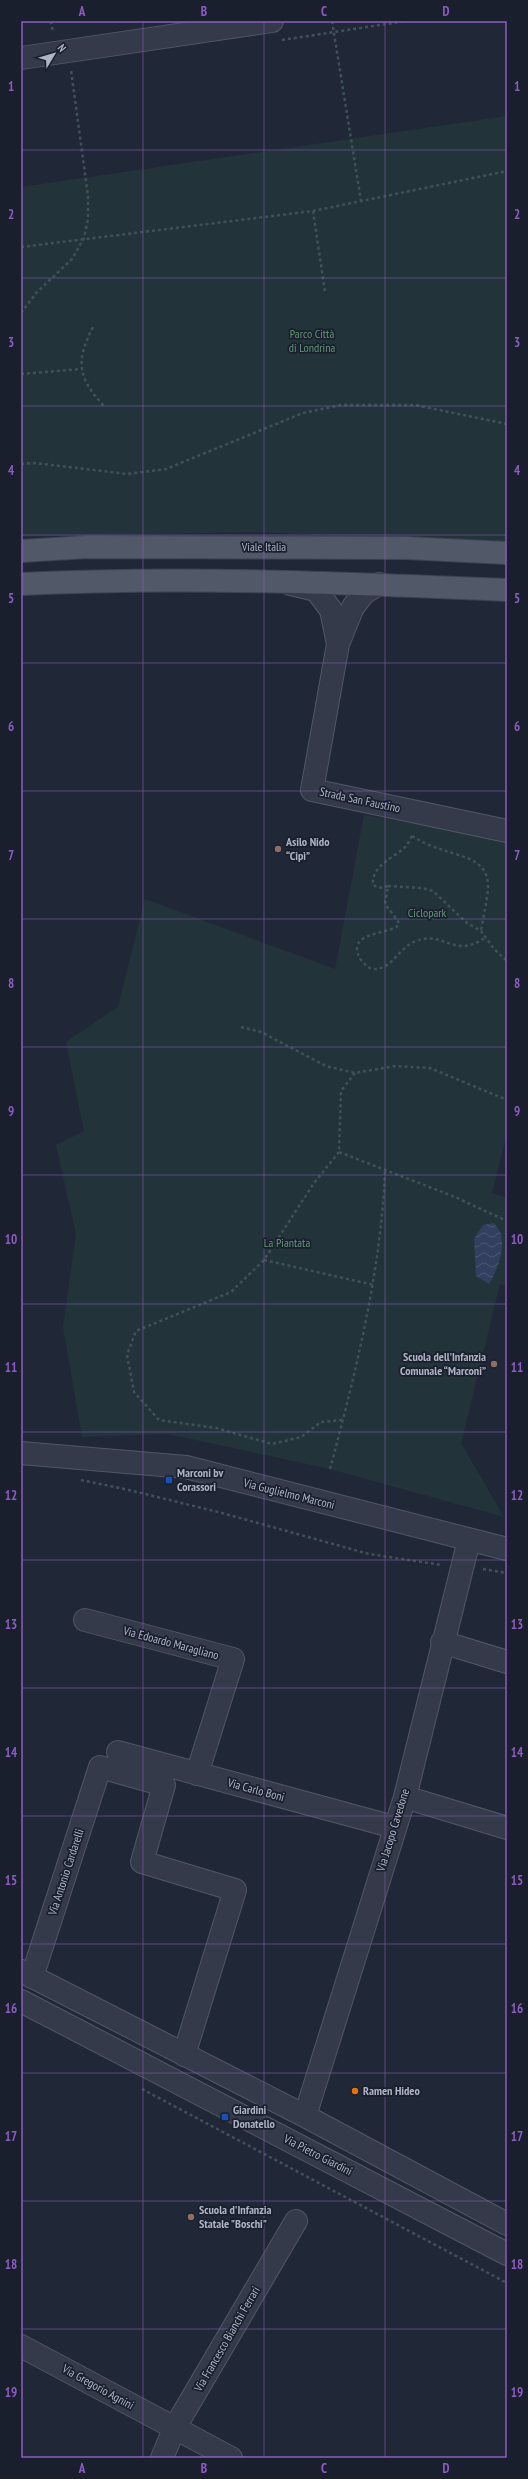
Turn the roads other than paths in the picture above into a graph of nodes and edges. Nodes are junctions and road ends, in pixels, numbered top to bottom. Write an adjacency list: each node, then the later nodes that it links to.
1 (272, 21): 2 (street)
2 (21, 58)
3 (21, 552): 4 (main road, Viale Italia)
4 (507, 553)
5 (285, 583): 6 (main road); 7 (main road); 9 (street, Strada San Faustino)
6 (21, 584)
7 (379, 584): 8 (main road); 9 (street, Strada San Faustino)
8 (507, 590)
9 (338, 644): 10 (street, Strada San Faustino)
10 (507, 831)
11 (21, 1453): 12 (street, Via Guglielmo Marconi)
12 (469, 1540): 13 (street, Via Guglielmo Marconi); 15 (street, Via Jacopo Cavedone)
13 (507, 1549)
14 (85, 1620): 18 (street, Via Edoardo Maragliano)
15 (442, 1642): 16 (street); 19 (street, Via Jacopo Cavedone)
16 (507, 1662)
17 (118, 1752): 18 (street, Via Carlo Boni)
18 (197, 1774): 20 (street, Via Carlo Boni)
19 (404, 1797): 20 (street, Via Jacopo Cavedone); 21 (street)
20 (394, 1826): 25 (street, Via Jacopo Cavedone)
21 (507, 1828)
22 (26, 1974): 24 (street); 24 (street, Via Antonio Cardarelli)
23 (21, 2001): 28 (street, Via Pietro Giardini)
24 (184, 2054): 25 (street)
25 (305, 2116): 27 (street)
26 (296, 2221): 30 (street, Via Francesco Bianchi Ferrari)
27 (507, 2224)
28 (507, 2254)
29 (21, 2346): 30 (street, Via Gregorio Agnini)
30 (174, 2429): 31 (street, Via Francesco Bianchi Ferrari); 32 (street, Via Gregorio Agnini)
31 (162, 2458)
32 (232, 2458)

